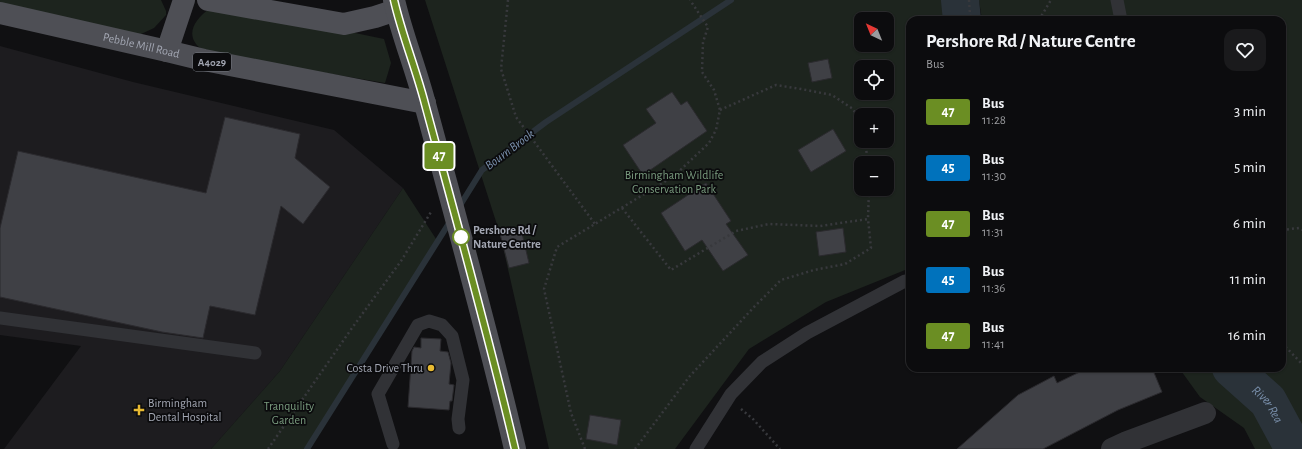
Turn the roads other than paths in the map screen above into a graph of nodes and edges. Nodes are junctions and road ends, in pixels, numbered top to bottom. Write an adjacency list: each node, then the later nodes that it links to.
1 (184, 0): 7 (main road)
2 (208, 0): 4 (main road)
3 (1117, 0): 6 (lane)
4 (395, 5): 8 (main road)
5 (0, 13): 7 (main road, Pebble Mill Road / A4029)
6 (1120, 16)
7 (167, 51): 8 (main road, Pebble Mill Road / A4029)
8 (425, 102): 15 (main road)
9 (906, 281): 16 (lane)
10 (0, 318): 11 (lane)
11 (255, 353)
12 (1205, 413): 17 (street)
13 (459, 428): 14 (lane)
14 (392, 444)
15 (515, 449)
16 (696, 449)
17 (1112, 449)

